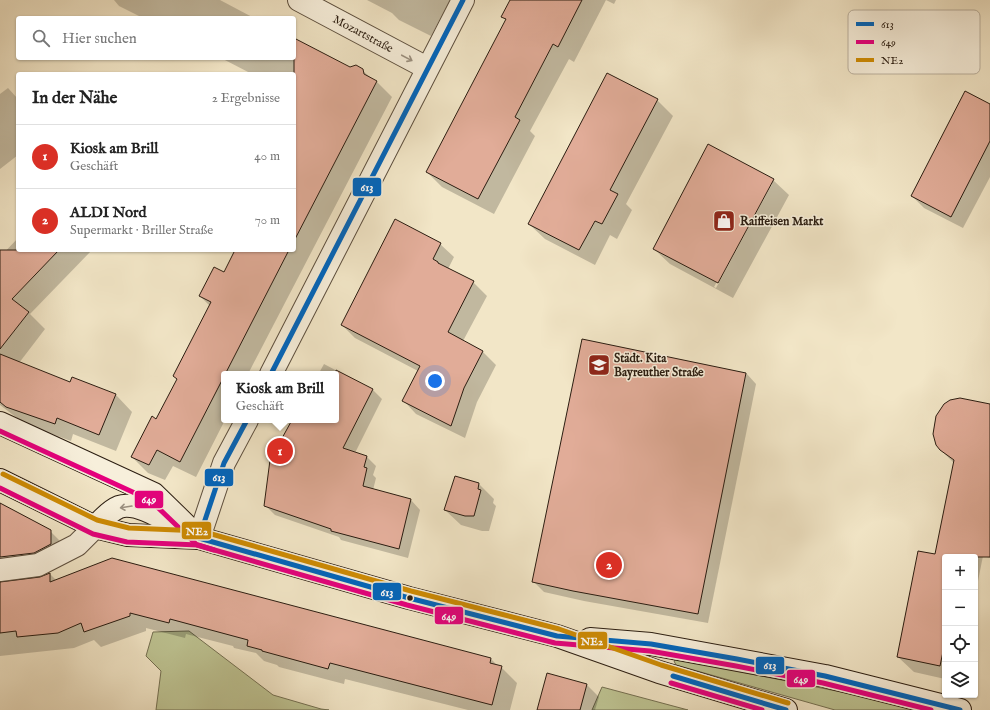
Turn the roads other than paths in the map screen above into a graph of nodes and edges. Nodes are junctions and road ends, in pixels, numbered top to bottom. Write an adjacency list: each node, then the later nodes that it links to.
1 (299, 0): 3 (main road, Mozartstraße, one-way to 3)
2 (463, 0): 3 (main road)
3 (427, 68): 4 (main road)
4 (273, 371)
5 (0, 423): 9 (main road)
6 (245, 423): 9 (main road)
7 (0, 480): 8 (main road)
8 (95, 527): 9 (main road); 9 (main road, one-way to 8); 10 (main road)
9 (199, 538): 11 (main road)
10 (0, 570)
11 (557, 636): 12 (main road); 13 (main road)
12 (786, 710)
13 (960, 710)

